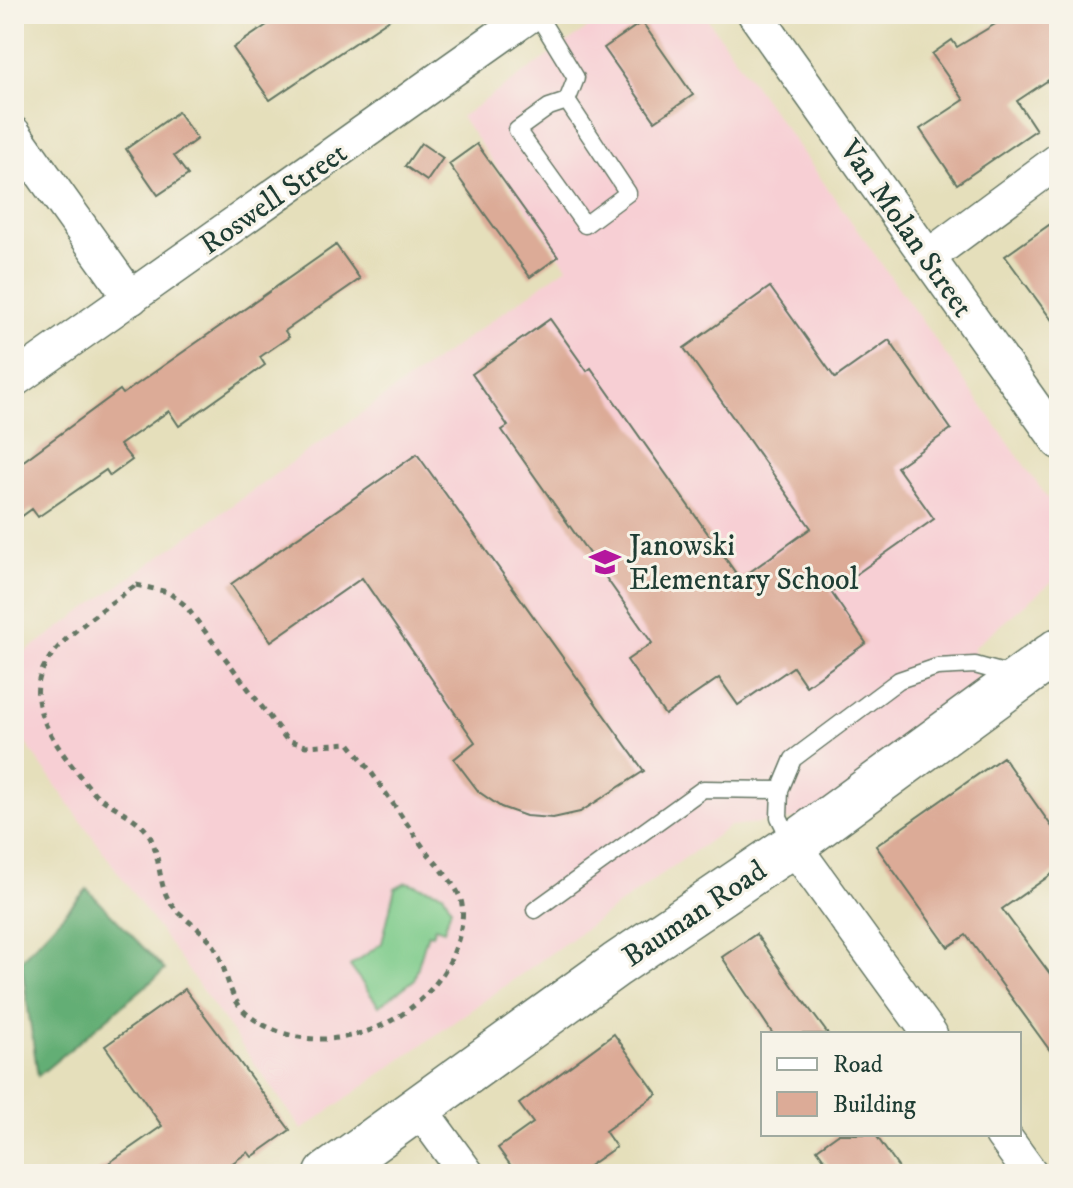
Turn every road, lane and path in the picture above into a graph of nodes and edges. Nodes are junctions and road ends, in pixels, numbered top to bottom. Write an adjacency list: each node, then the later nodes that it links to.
1 (531, 14): 8 (street, Roswell Street)
2 (537, 14): 4 (lane)
3 (755, 14): 7 (street, Van Molan Street)
4 (567, 101): 4 (lane)
5 (14, 134): 8 (street)
6 (1059, 160): 7 (street)
7 (928, 257): 10 (street, Van Molan Street)
8 (131, 298): 9 (street, Roswell Street)
9 (14, 380)
10 (1059, 442)
11 (1059, 650): 13 (street, Bauman Road)
12 (43, 654): 14 (path)
13 (1020, 678): 15 (lane); 16 (street, Bauman Road)
14 (59, 763)
15 (780, 790): 16 (lane); 17 (lane)
16 (793, 845): 18 (street); 19 (street, Bauman Road)
17 (535, 910)
18 (929, 1032)
19 (418, 1107): 21 (street, Bauman Road); 22 (street)
20 (1003, 1136): 23 (street)
21 (327, 1174)
22 (467, 1174)
23 (1031, 1174)

